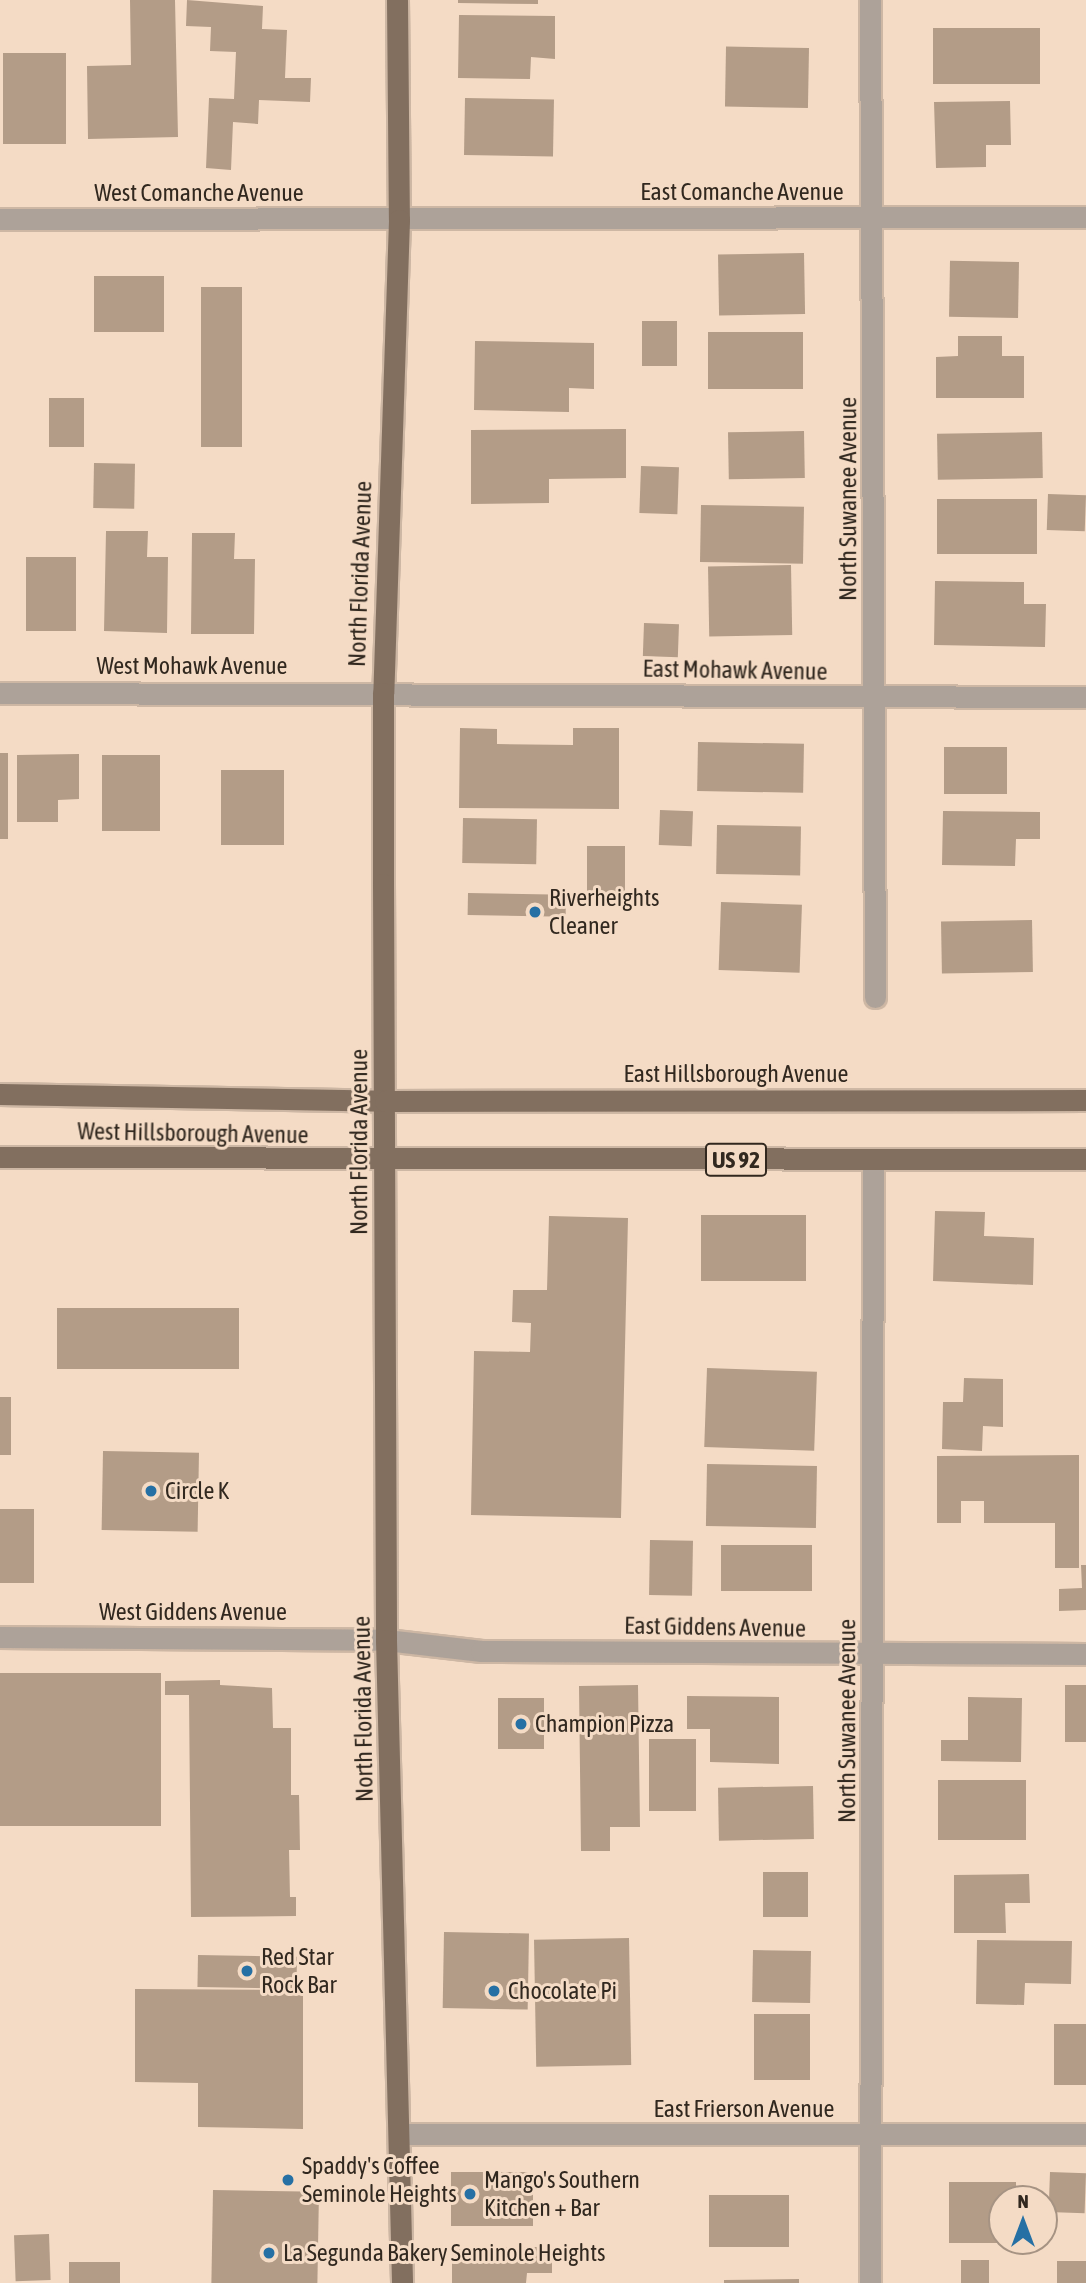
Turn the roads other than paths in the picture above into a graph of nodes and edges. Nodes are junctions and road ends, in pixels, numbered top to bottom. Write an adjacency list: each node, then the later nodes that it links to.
1 (397, 0): 6 (main road, North Florida Avenue)
2 (870, 0): 3 (street, North Suwanee Avenue)
3 (873, 217): 4 (street, East Comanche Avenue); 6 (street, East Comanche Avenue); 9 (street, North Suwanee Avenue)
4 (1086, 217)
5 (0, 219): 6 (street, West Comanche Avenue)
6 (398, 220): 8 (main road, North Florida Avenue)
7 (0, 693): 8 (street, West Mohawk Avenue)
8 (383, 694): 9 (street, East Mohawk Avenue); 14 (main road, North Florida Avenue)
9 (876, 697): 10 (street, East Mohawk Avenue); 11 (street, North Suwanee Avenue)
10 (1086, 697)
11 (875, 997)
12 (0, 1094): 14 (main road, West Hillsborough Avenue)
13 (1086, 1100): 14 (main road, East Hillsborough Avenue)
14 (385, 1101): 18 (main road, North Florida Avenue)
15 (0, 1157): 18 (main road, West Hillsborough Avenue / US 92)
16 (1086, 1159): 17 (main road, US 92)
17 (873, 1160): 18 (main road, US 92); 22 (street, North Suwanee Avenue)
18 (386, 1161): 20 (main road, North Florida Avenue)
19 (0, 1637): 20 (street, West Giddens Avenue)
20 (386, 1640): 22 (street, East Giddens Avenue); 23 (main road, North Florida Avenue)
21 (1086, 1654): 22 (street, East Giddens Avenue)
22 (874, 1656): 25 (street, North Suwanee Avenue)
23 (401, 2134): 25 (street, East Frierson Avenue); 26 (main road, North Florida Avenue)
24 (1086, 2134): 25 (street, East Frierson Avenue)
25 (869, 2136): 27 (street, North Suwanee Avenue)
26 (402, 2283)
27 (870, 2283)

